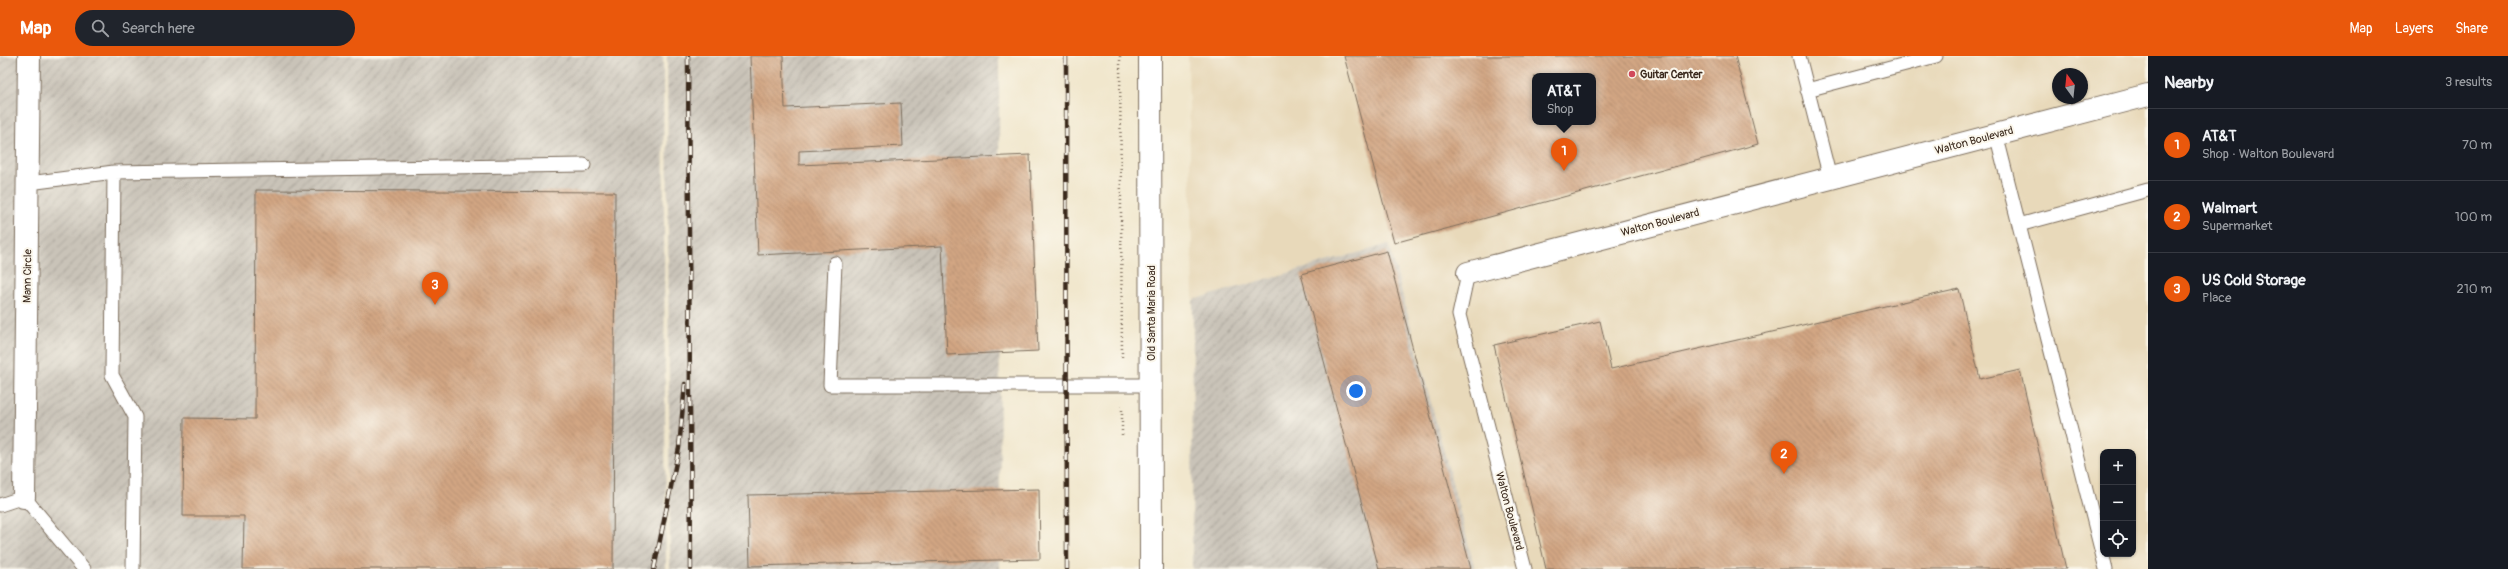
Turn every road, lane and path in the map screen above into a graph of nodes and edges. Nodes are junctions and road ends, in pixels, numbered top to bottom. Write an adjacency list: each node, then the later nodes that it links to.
1 (29, 56): 12 (street, Mann Circle)
2 (1120, 56): 17 (path)
3 (1150, 56): 18 (street, Old Santa Maria Road)
4 (1799, 56): 6 (lane)
5 (1936, 56): 6 (lane)
6 (1807, 90): 11 (lane)
7 (2148, 95): 8 (street, Walton Boulevard)
8 (1996, 134): 11 (street, Walton Boulevard); 14 (lane)
9 (584, 165): 10 (lane)
10 (114, 172): 12 (lane); 23 (lane)
11 (1830, 178): 16 (street, Walton Boulevard)
12 (28, 183): 20 (street, Mann Circle)
13 (2148, 190): 14 (lane)
14 (2019, 226): 26 (lane)
15 (835, 263): 17 (lane)
16 (1468, 273): 25 (lane, Walton Boulevard)
17 (1122, 385): 18 (lane); 19 (path)
18 (1151, 385): 24 (street, Old Santa Maria Road)
19 (1122, 441)
20 (24, 497): 21 (lane); 22 (lane)
21 (0, 505)
22 (84, 569)
23 (133, 569)
24 (1151, 569)
25 (1525, 569)
26 (2106, 569)

